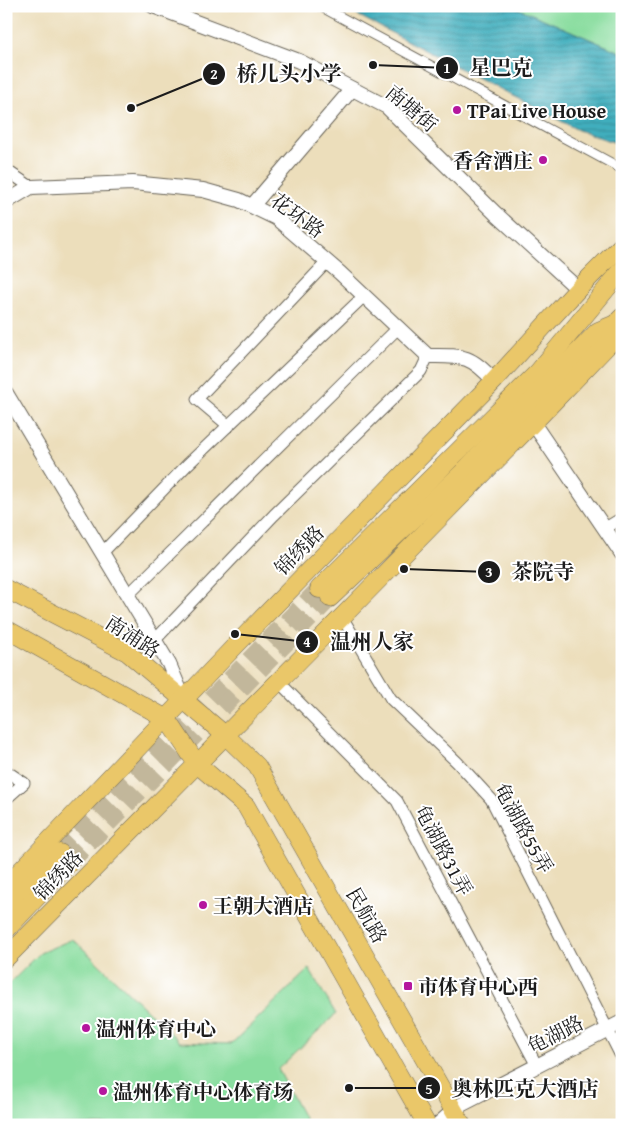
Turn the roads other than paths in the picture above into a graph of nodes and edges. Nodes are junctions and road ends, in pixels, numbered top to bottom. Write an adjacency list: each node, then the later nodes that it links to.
1 (153, 6): 3 (street, 南塘街)
2 (320, 6): 4 (street)
3 (352, 89): 8 (street); 12 (street, 南塘街)
4 (622, 169)
5 (6, 170): 6 (street)
6 (30, 187): 7 (street, 花环路); 8 (street, 花环路)
7 (6, 202)
8 (252, 206): 10 (street, 花环路)
9 (622, 245): 12 (main road, 锦绣路)
10 (326, 262): 13 (street, 花环路); 20 (street)
11 (622, 270): 14 (main road, 锦绣路)
12 (578, 289): 17 (main road, 锦绣路)
13 (364, 296): 15 (street, 花环路); 20 (street)
14 (619, 324): 19 (main road, 锦绣路)
15 (399, 327): 16 (street, 花环路); 26 (street)
16 (428, 356): 17 (street); 29 (street)
17 (494, 381): 31 (main road, 锦绣路)
18 (6, 393): 23 (street)
19 (533, 423): 22 (street); 27 (main road, 锦绣路)
20 (229, 426): 23 (street)
21 (622, 518): 22 (street)
22 (604, 529): 24 (street)
23 (102, 553): 26 (street)
24 (622, 554)
25 (6, 589): 31 (main road, 南浦路)
26 (128, 595): 29 (street)
27 (342, 616): 30 (main road, 锦绣路); 42 (street, 龟湖路55弄)
28 (6, 629): 32 (main road)
29 (155, 640): 31 (street)
30 (278, 681): 33 (main road, 锦绣路); 44 (street, 龟湖路31弄)
31 (185, 700): 32 (main road, 锦绣路); 33 (main road, 南浦路)
32 (167, 719): 34 (main road); 37 (main road, 锦绣路)
33 (225, 735): 34 (main road, 锦绣路); 45 (main road, 民航路)
34 (198, 764): 40 (main road, 锦绣路); 46 (main road)
35 (6, 771): 36 (street)
36 (6, 799)
37 (6, 886)
38 (6, 909): 39 (main road, 锦绣路)
39 (6, 930)
40 (6, 958)
41 (622, 1022): 42 (street, 龟湖路)
42 (608, 1030): 43 (street, 龟湖路55弄); 44 (street, 龟湖路)
43 (622, 1058)
44 (537, 1066): 45 (street, 龟湖路)
45 (452, 1109): 47 (street); 48 (main road, 民航路)
46 (427, 1125)
47 (435, 1125)
48 (462, 1125)

